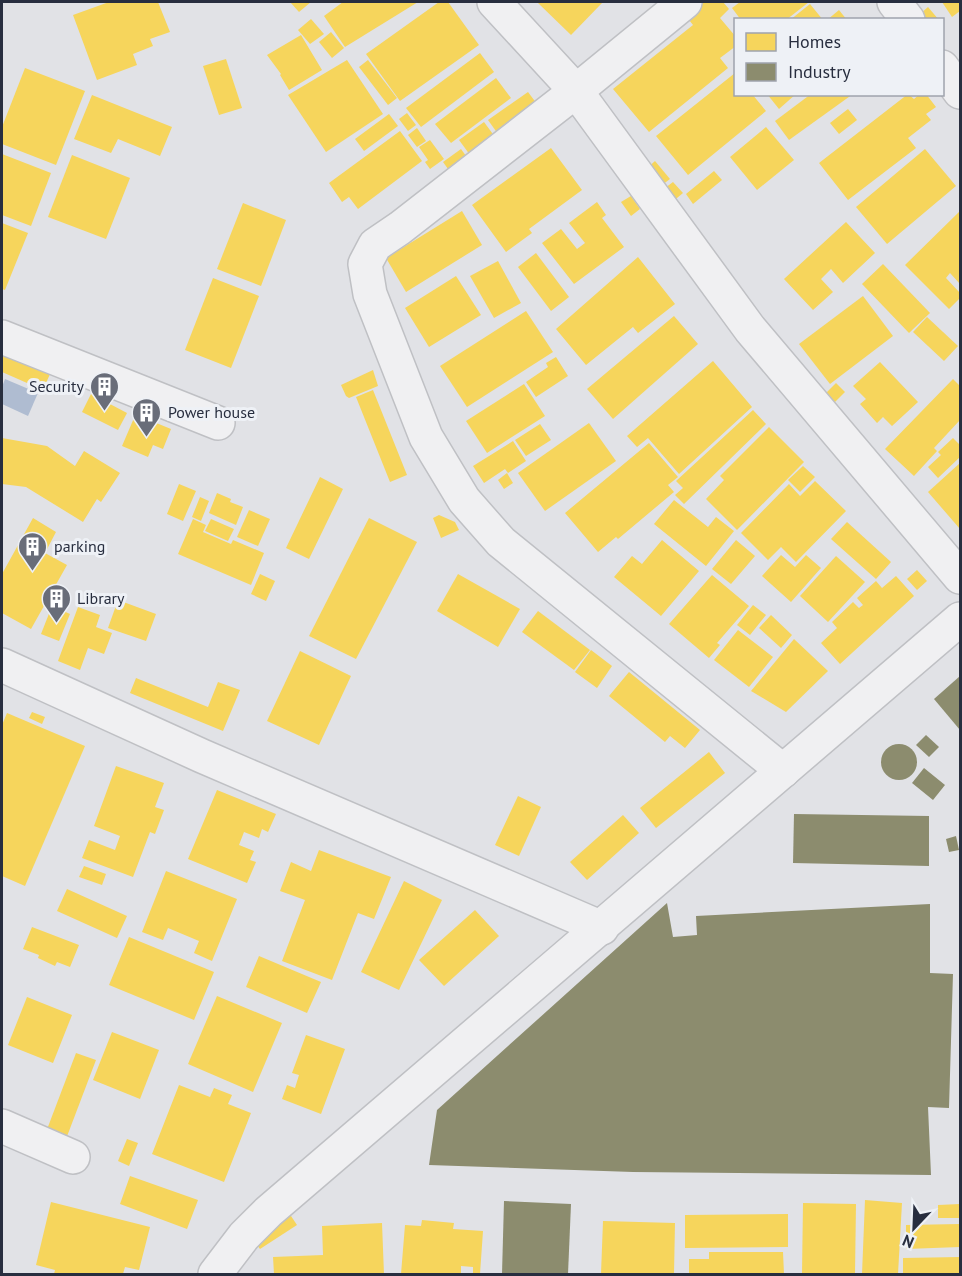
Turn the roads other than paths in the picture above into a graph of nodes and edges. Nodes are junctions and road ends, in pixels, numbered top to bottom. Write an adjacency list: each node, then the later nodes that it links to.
1 (495, 2): 6 (street)
2 (685, 2): 6 (street)
3 (894, 2): 4 (street)
4 (906, 18)
5 (944, 70): 7 (street)
6 (576, 91): 10 (street); 13 (street)
7 (960, 92)
8 (2, 337): 9 (street)
9 (218, 423)
10 (960, 577)
11 (960, 619): 13 (street)
12 (2, 665): 14 (street)
13 (783, 771): 14 (street)
14 (602, 928): 17 (street)
15 (2, 1126): 16 (street)
16 (73, 1157)
17 (215, 1275)

